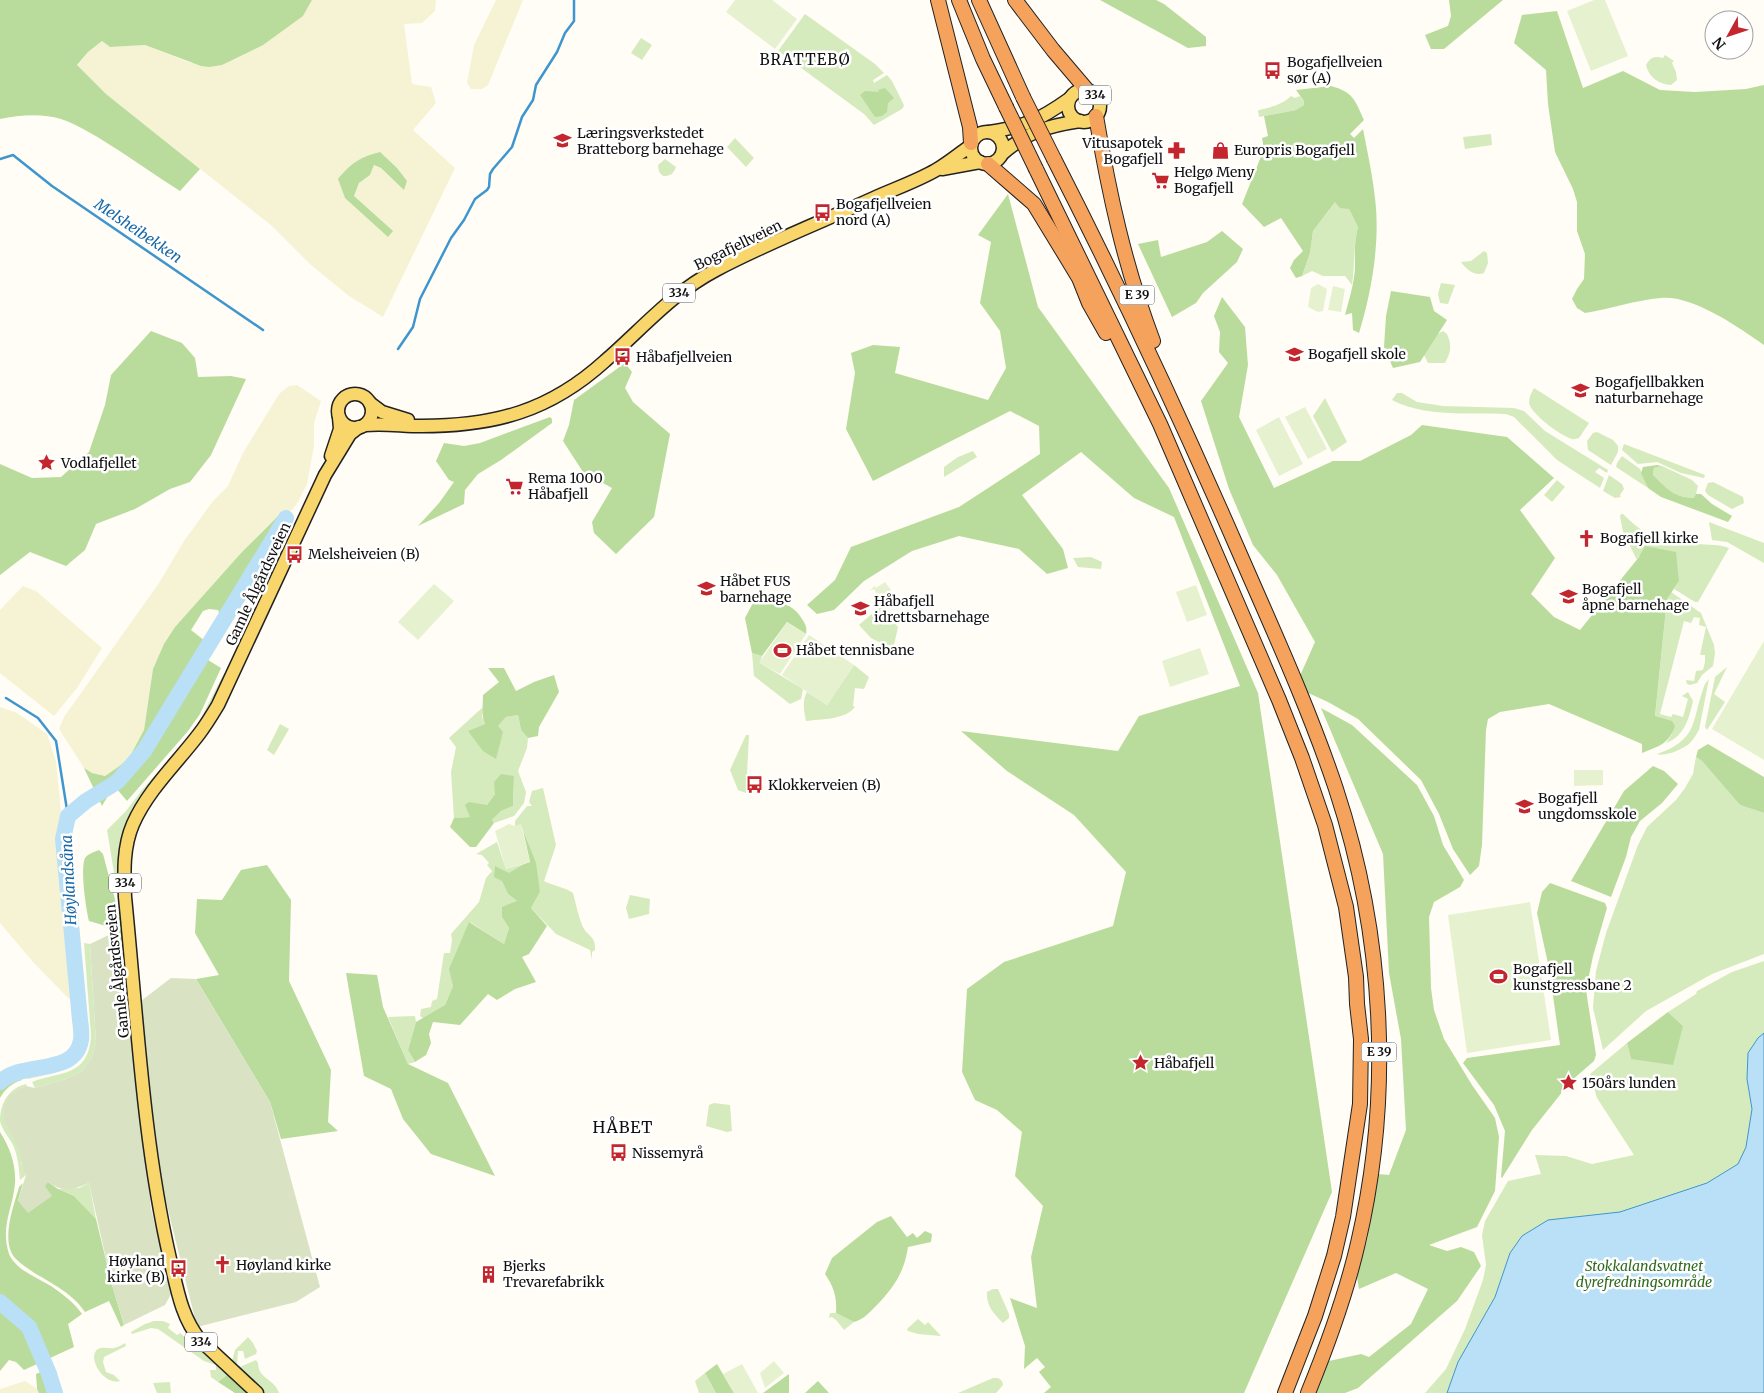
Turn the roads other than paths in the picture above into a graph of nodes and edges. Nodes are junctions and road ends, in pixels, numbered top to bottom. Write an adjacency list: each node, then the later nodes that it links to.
1 (938, 0): 10 (highway)
2 (959, 0): 16 (highway, E 39, bridge)
3 (979, 0): 19 (highway, E 39, bridge)
4 (1014, 0): 5 (highway)
5 (1087, 90): 6 (main road, 334); 7 (main road, 334)
6 (1070, 99): 8 (main road, 334); 9 (main road, 334)
7 (1096, 116): 8 (main road, 334); 19 (highway, E 39)
8 (1080, 121): 11 (main road, 334)
9 (989, 132): 10 (main road, 334); 11 (main road)
10 (971, 144): 12 (main road); 13 (main road, Bogafjellveien / 334)
11 (1002, 154): 12 (main road, 334)
12 (984, 163): 13 (main road, Bogafjellveien / 334); 16 (highway, E 39)
13 (935, 171): 17 (main road, Bogafjellveien / 334)
14 (370, 403): 15 (main road, 334); 17 (main road, Bogafjellveien / 334); 18 (main road, 334)
15 (339, 417): 18 (main road, 334); 20 (main road, Gamle Ålgårdsveien / 334)
16 (1160, 424): 22 (highway, E 39)
17 (437, 425): 18 (main road, Bogafjellveien / 334)
18 (362, 426): 20 (main road, Gamle Ålgårdsveien / 334)
19 (1202, 468): 23 (highway, E 39)
20 (325, 475): 21 (main road, Gamle Ålgårdsveien / 334)
21 (257, 1393)
22 (1285, 1393)
23 (1308, 1393)

